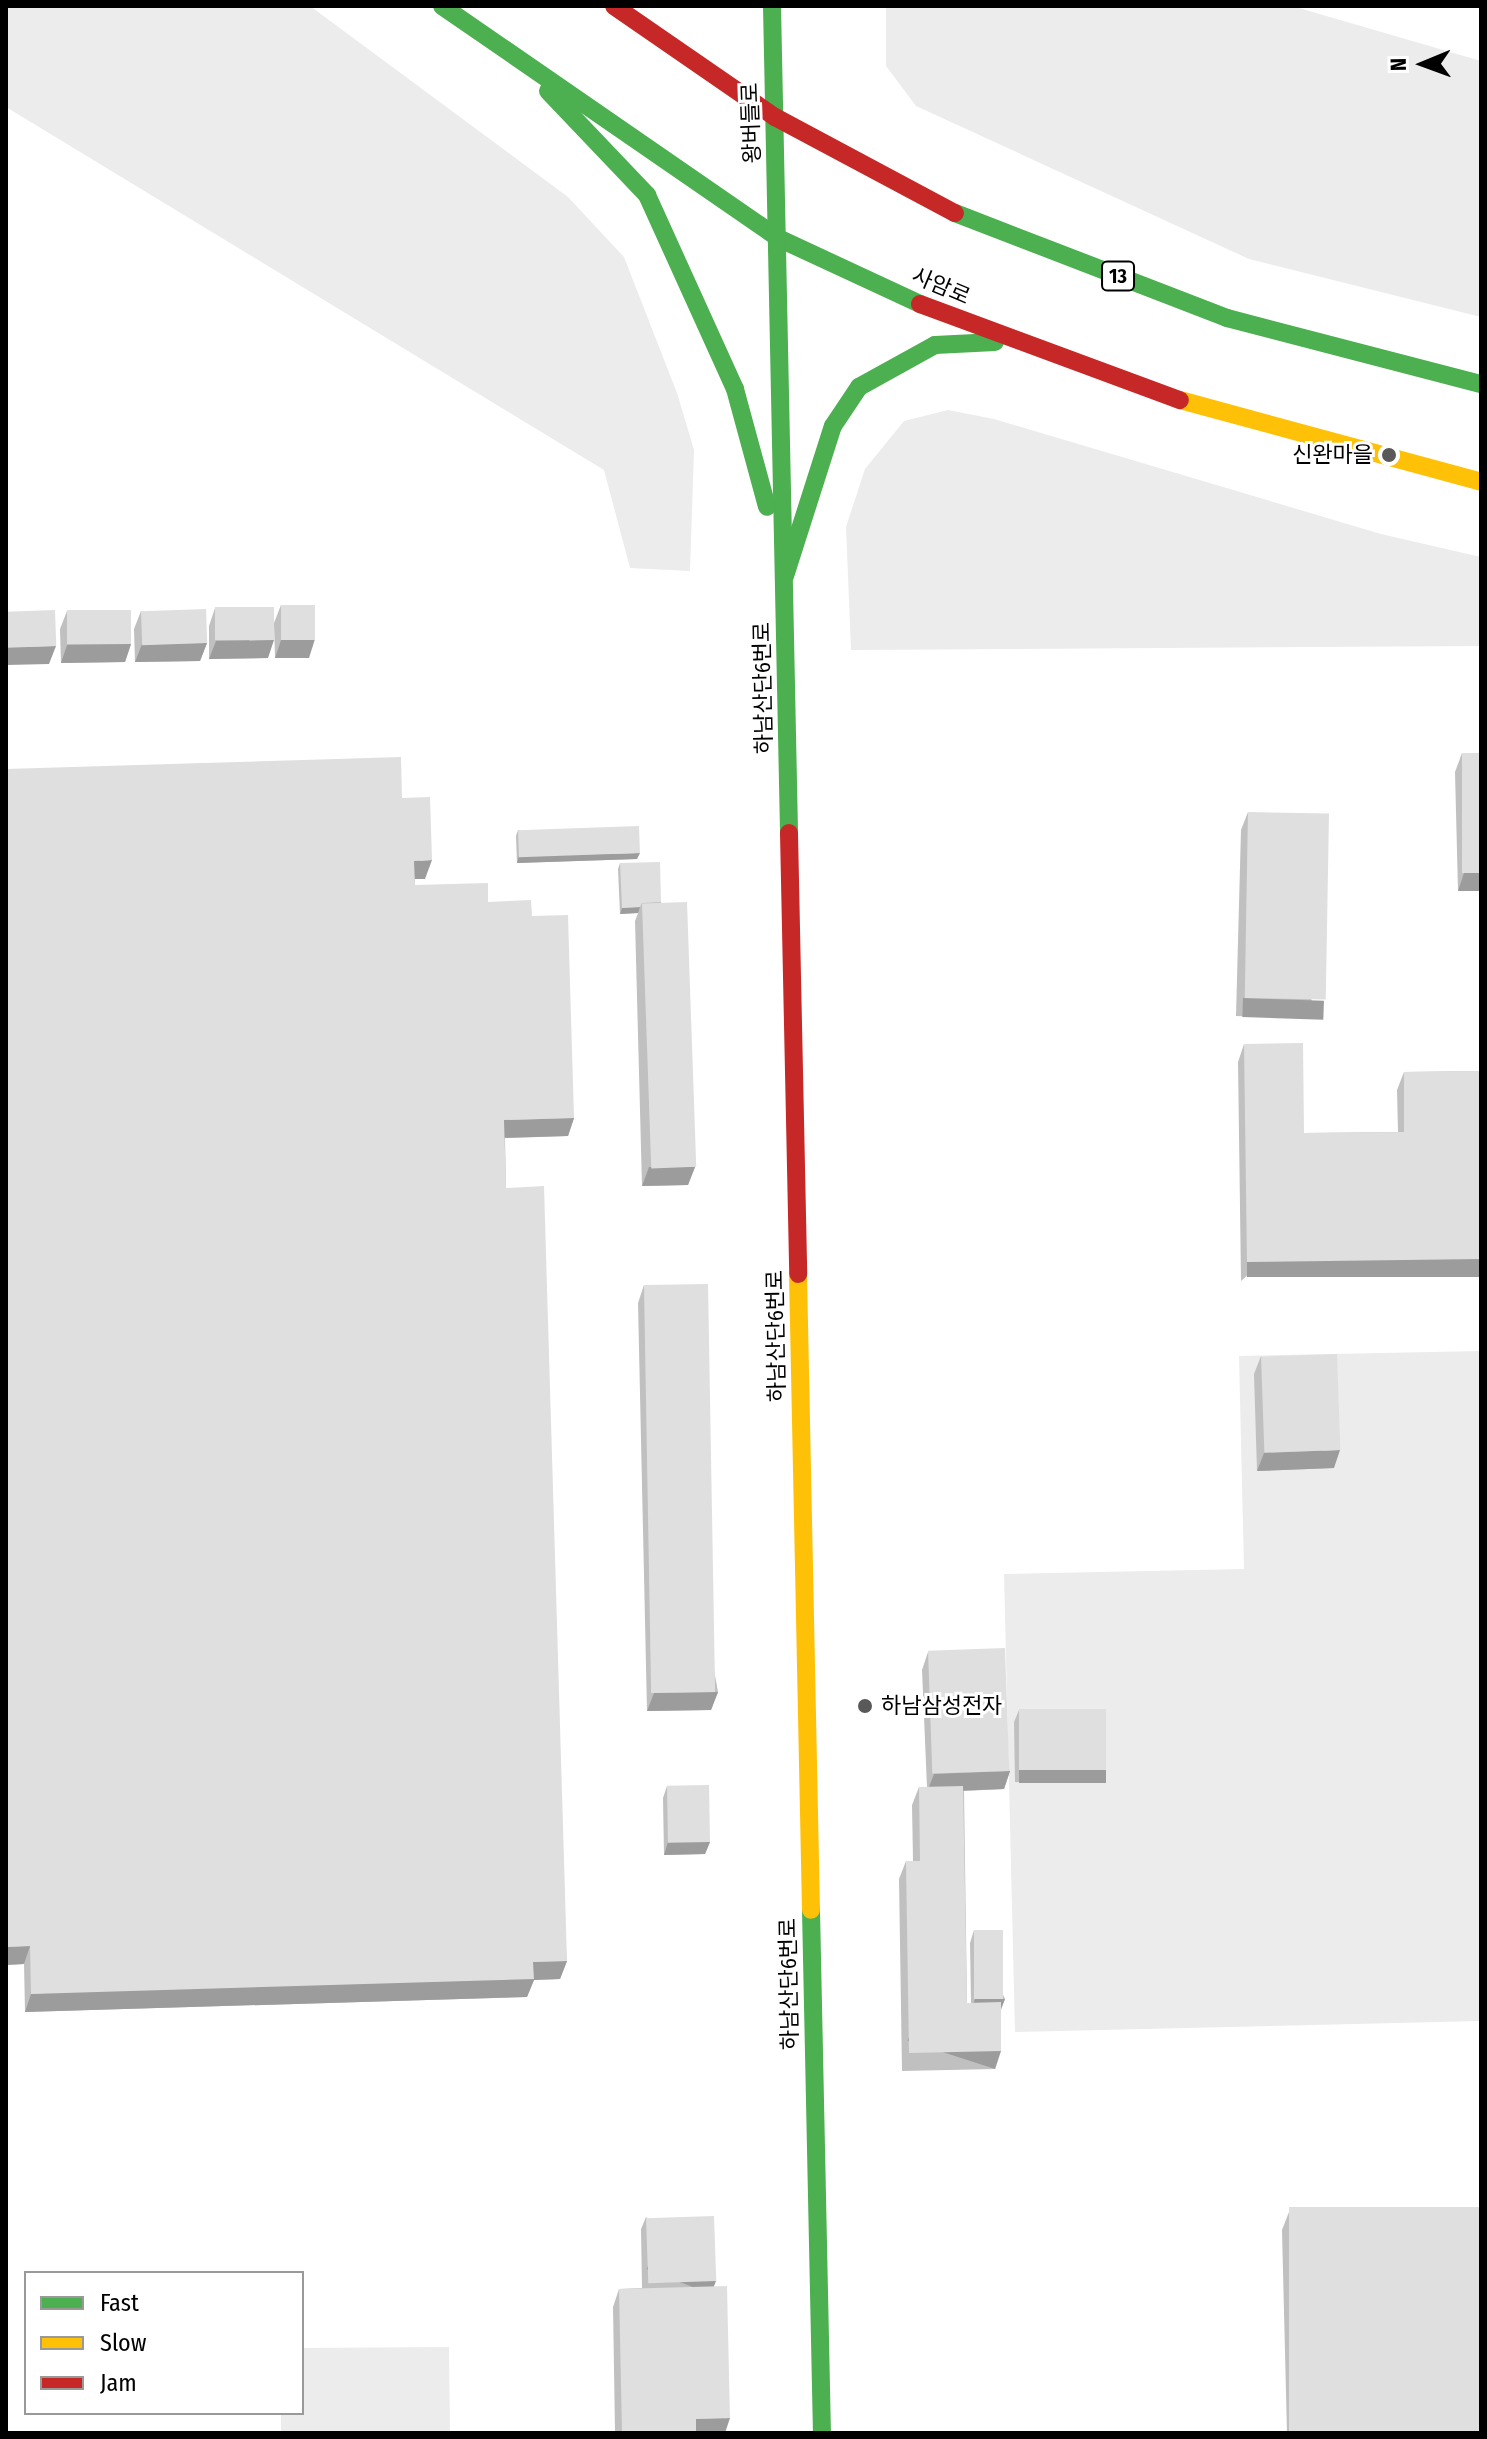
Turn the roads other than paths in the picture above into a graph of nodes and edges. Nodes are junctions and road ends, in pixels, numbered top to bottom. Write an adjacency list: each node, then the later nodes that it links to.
1 (442, 6): 4 (street, 사암로)
2 (614, 6): 5 (street, 13)
3 (772, 6): 5 (street, 왕버들로)
4 (519, 60): 6 (street, 사암로); 10 (street)
5 (775, 117): 6 (street, 왕버들로); 8 (street, 13)
6 (778, 238): 7 (street, 사암로); 10 (street, 하남산단6번로)
7 (1013, 341): 9 (street, 사암로); 10 (street)
8 (1481, 384)
9 (1481, 482)
10 (785, 576): 11 (street, 하남산단6번로)
11 (822, 2433)

